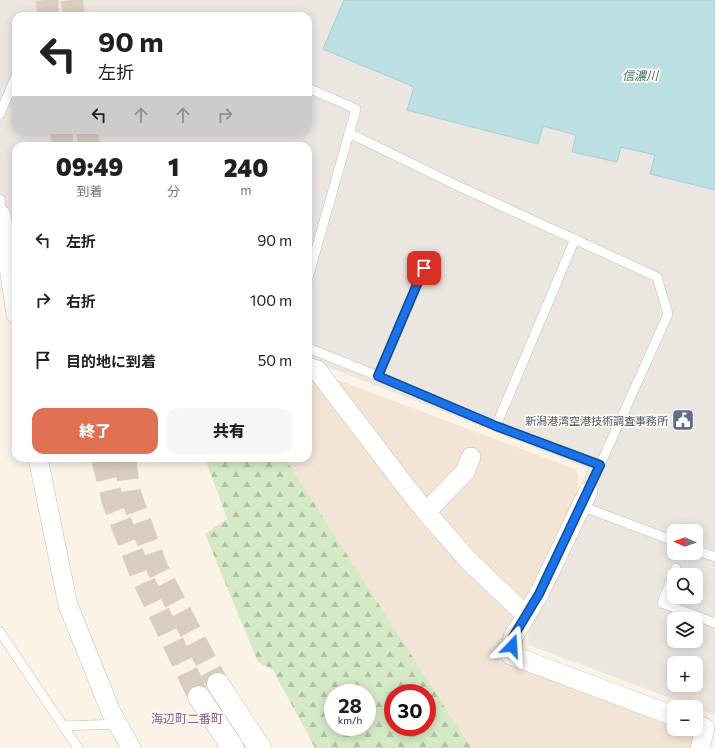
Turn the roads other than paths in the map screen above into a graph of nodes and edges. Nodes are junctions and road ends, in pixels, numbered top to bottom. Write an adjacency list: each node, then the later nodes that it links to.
1 (12, 85): 3 (lane)
2 (312, 90): 4 (lane)
3 (0, 114)
4 (349, 133): 6 (lane); 7 (lane)
5 (1, 207): 9 (street)
6 (575, 239): 13 (lane); 16 (lane)
7 (312, 264)
8 (424, 268): 12 (lane)
9 (12, 285)
10 (312, 350): 12 (lane)
11 (312, 368): 18 (street)
12 (378, 376): 13 (lane)
13 (496, 426): 16 (lane)
14 (471, 457): 18 (street)
15 (39, 462): 29 (street)
16 (600, 465): 17 (lane)
17 (585, 499): 19 (lane); 23 (street)
18 (426, 512): 23 (street)
19 (667, 538)
20 (703, 553): 21 (lane)
21 (715, 557)
22 (667, 590): 24 (lane)
23 (526, 616): 28 (street)
24 (715, 623)
25 (0, 632): 30 (lane)
26 (218, 684): 35 (street)
27 (198, 697): 34 (street)
28 (667, 713)
29 (118, 724): 30 (lane); 33 (street)
30 (63, 726): 32 (lane)
31 (703, 727): 36 (street)
32 (78, 748)
33 (131, 748)
34 (233, 748)
35 (260, 748)
36 (700, 748)

